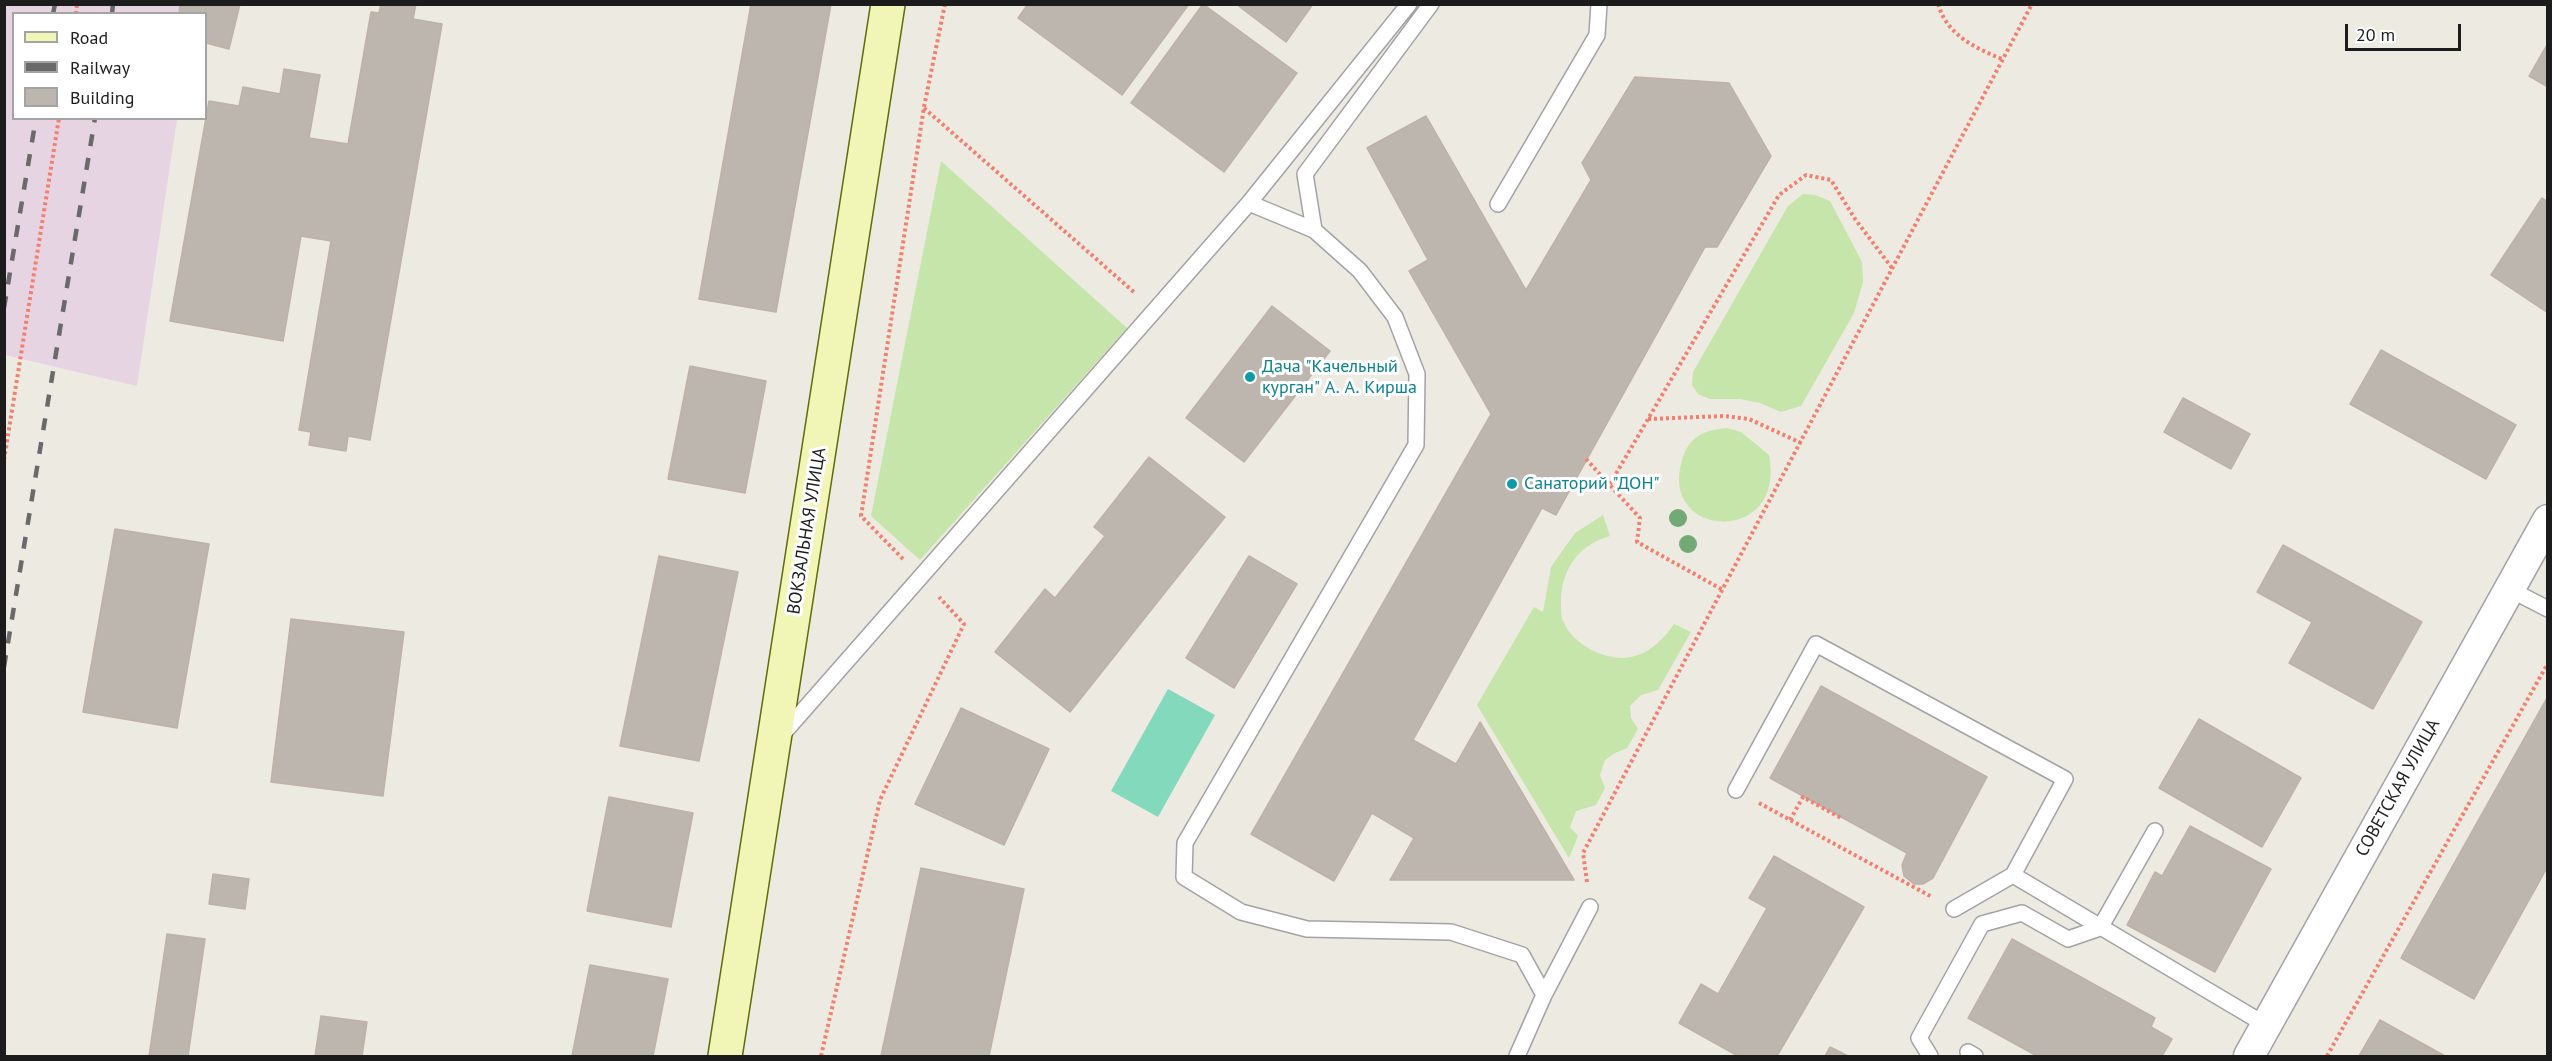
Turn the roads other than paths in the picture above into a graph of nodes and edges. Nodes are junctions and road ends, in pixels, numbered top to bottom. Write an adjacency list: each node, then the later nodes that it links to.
1 (888, 4): 11 (main road, ВОКЗАЛЬНАЯ УЛИЦА)
2 (1409, 4): 5 (lane)
3 (1431, 4): 7 (lane)
4 (1599, 4): 6 (lane)
5 (1249, 203): 7 (lane); 11 (lane)
6 (1498, 204)
7 (1314, 230): 18 (lane)
8 (2547, 520): 9 (street, СОВЕТСКАЯ УЛИЦА)
9 (2509, 589): 10 (lane); 19 (street, СОВЕТСКАЯ УЛИЦА)
10 (2547, 609)
11 (775, 743): 20 (main road, ВОКЗАЛЬНАЯ УЛИЦА)
12 (1736, 790): 14 (lane)
13 (2155, 831): 17 (lane)
14 (2013, 875): 16 (lane); 17 (lane)
15 (1590, 907): 18 (lane)
16 (1954, 909)
17 (2100, 928): 19 (lane); 22 (lane)
18 (1544, 996): 21 (lane)
19 (2266, 1025): 23 (street, СОВЕТСКАЯ УЛИЦА)
20 (725, 1056)
21 (1517, 1056)
22 (1930, 1056)
23 (2248, 1056)

